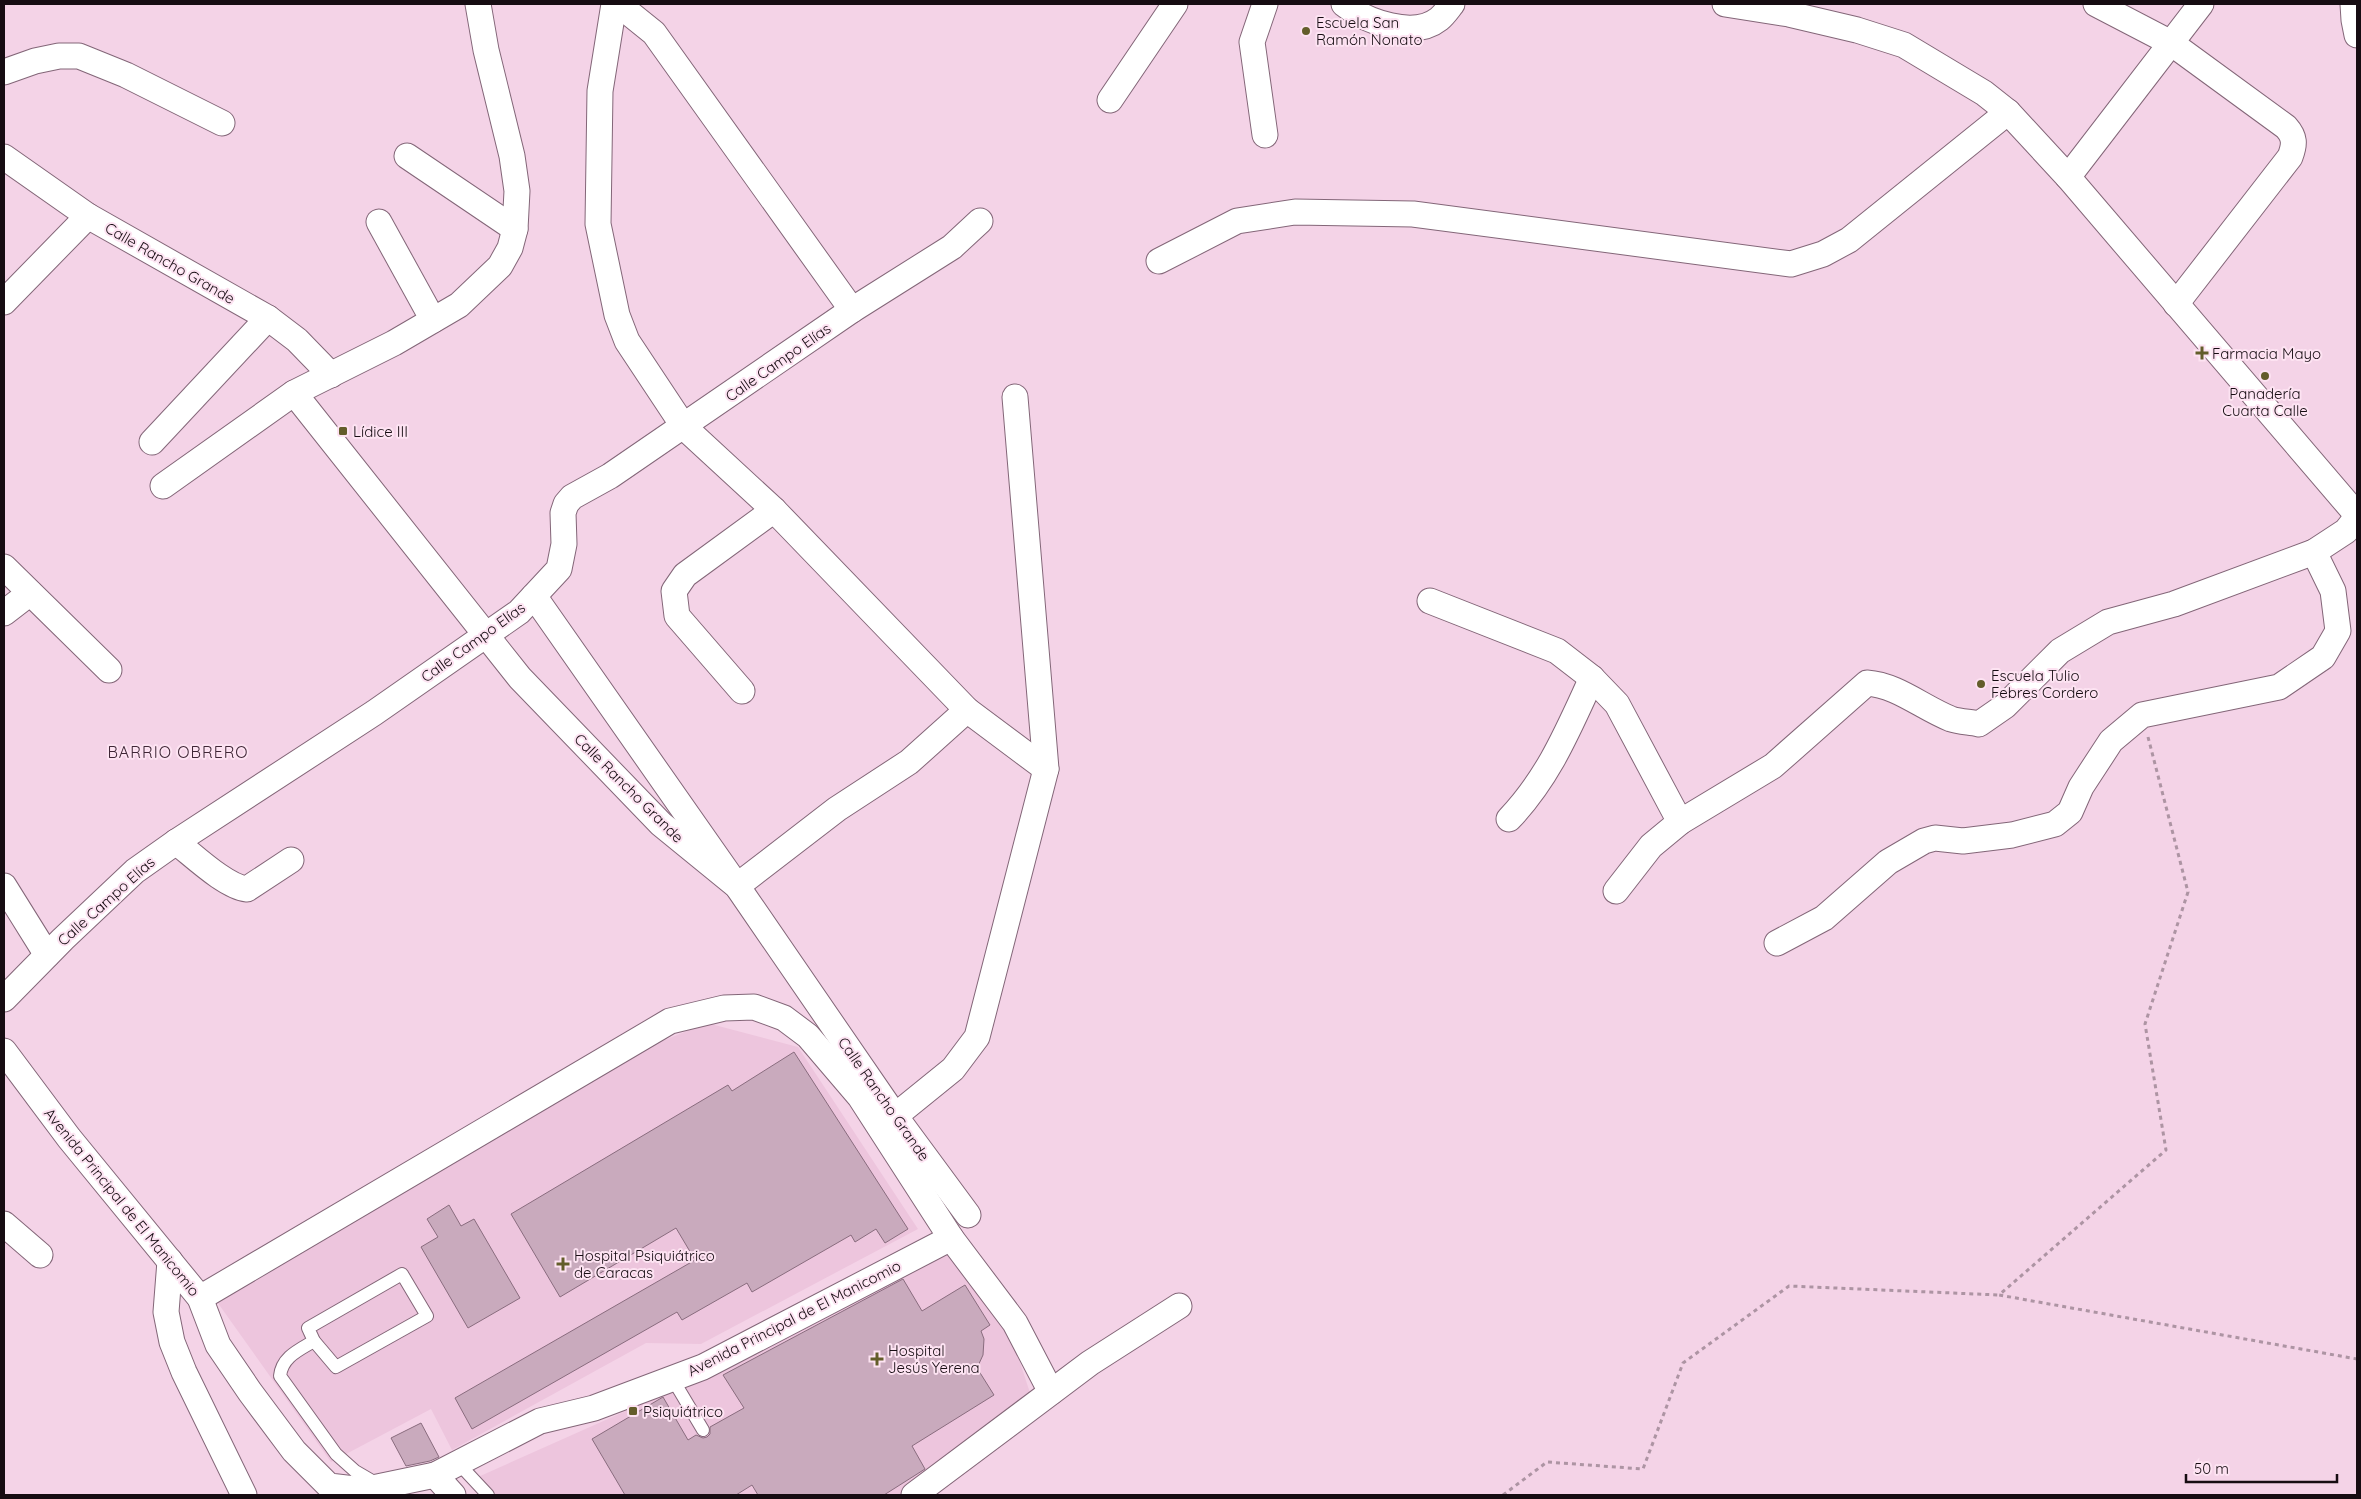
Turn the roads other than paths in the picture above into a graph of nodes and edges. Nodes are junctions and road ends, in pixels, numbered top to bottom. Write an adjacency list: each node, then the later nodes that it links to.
1 (477, 4): 26 (street)
2 (614, 4): 36 (street)
3 (618, 4): 30 (street)
4 (1175, 4): 16 (street)
5 (1265, 4): 19 (street)
6 (1344, 4): 7 (street)
7 (1452, 4)
8 (1725, 4): 12 (street)
9 (2096, 4): 14 (street)
10 (2201, 4): 14 (street)
11 (2354, 4): 13 (street)
12 (1790, 9): 17 (street)
13 (2357, 35)
14 (2171, 43): 22 (street); 29 (street)
15 (4, 72): 18 (street)
16 (1110, 100)
17 (2008, 112): 22 (street); 27 (street)
18 (222, 123)
19 (1266, 134)
20 (407, 156): 26 (street)
21 (4, 157): 23 (street, Calle Rancho Grande)
22 (2068, 176): 29 (street)
23 (88, 216): 28 (street); 31 (street, Calle Rancho Grande)
24 (980, 221): 30 (street, Calle Campo Elías)
25 (379, 222): 32 (street)
26 (515, 229): 32 (street)
27 (1159, 261)
28 (4, 302)
29 (2176, 304): 40 (street)
30 (852, 310): 36 (street, Calle Campo Elías)
31 (268, 318): 33 (street, Calle Rancho Grande); 37 (street)
32 (433, 320): 33 (street)
33 (331, 375): 34 (street)
34 (294, 393): 38 (street); 47 (street, Calle Rancho Grande)
35 (1015, 397): 52 (street)
36 (684, 427): 39 (street); 44 (street, Calle Campo Elías)
37 (152, 442)
38 (163, 486)
39 (774, 510): 50 (street); 51 (street)
40 (2357, 516): 41 (street)
41 (2314, 552): 54 (street); 60 (street)
42 (4, 567): 43 (street)
43 (30, 593): 46 (street); 48 (street)
44 (534, 596): 47 (street, Calle Campo Elías); 58 (street)
45 (1430, 602): 49 (street)
46 (4, 613)
47 (487, 636): 55 (street, Calle Campo Elías); 58 (street, Calle Rancho Grande)
48 (109, 670)
49 (1592, 678): 53 (street); 54 (street)
50 (742, 691)
51 (967, 710): 52 (street); 58 (street)
52 (1046, 769): 64 (street)
53 (1509, 819)
54 (1680, 822): 59 (street)
55 (176, 842): 56 (street); 61 (street, Calle Campo Elías)
56 (291, 860)
57 (4, 886): 61 (street)
58 (737, 886): 64 (street, Calle Rancho Grande)
59 (1616, 891)
60 (1777, 943)
61 (47, 955): 62 (street, Calle Campo Elías)
62 (4, 999)
63 (4, 1051): 69 (street, Avenida Principal de El Manicomio)
64 (895, 1116): 65 (street, Calle Rancho Grande)
65 (968, 1215)
66 (4, 1224): 68 (street)
67 (951, 1238): 70 (street); 73 (street, Avenida Principal de El Manicomio); 74 (street)
68 (40, 1255)
69 (170, 1261): 70 (street, Avenida Principal de El Manicomio); 79 (street)
70 (200, 1298): 78 (street, Avenida Principal de El Manicomio)
71 (1179, 1306): 74 (street)
72 (314, 1341): 72 (lane); 78 (lane)
73 (672, 1378): 75 (lane); 76 (street, Avenida Principal de El Manicomio)
74 (1051, 1392): 82 (street)
75 (703, 1430)
76 (459, 1464): 77 (street, Avenida Principal de El Manicomio); 81 (lane)
77 (435, 1474): 78 (street, Avenida Principal de El Manicomio); 80 (street)
78 (380, 1488)
79 (244, 1495)
80 (453, 1495)
81 (488, 1495)
82 (914, 1495)

